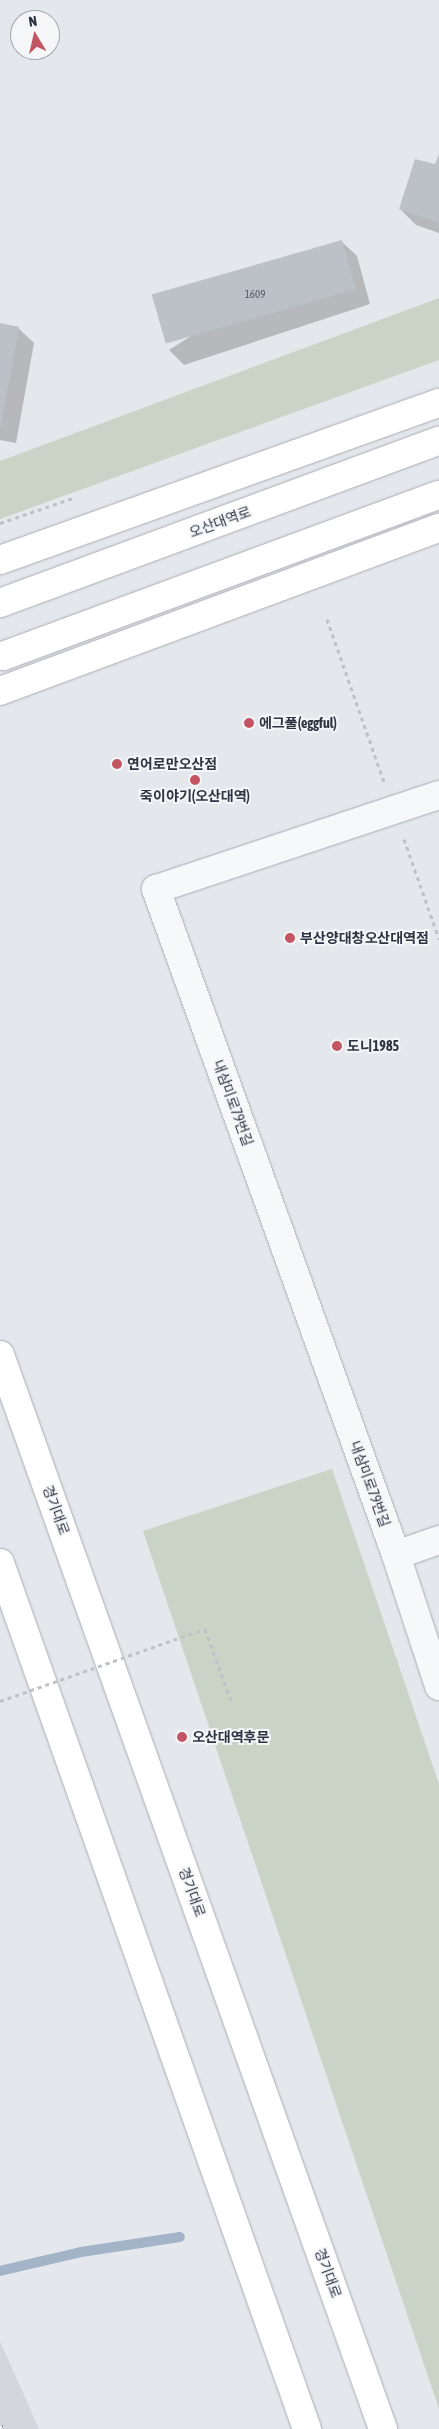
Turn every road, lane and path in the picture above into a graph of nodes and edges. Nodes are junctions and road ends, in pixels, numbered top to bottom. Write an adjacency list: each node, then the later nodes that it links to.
1 (439, 403): 5 (main road)
2 (439, 441): 6 (main road, 오산대역로)
3 (439, 495): 7 (main road)
4 (439, 528): 8 (main road)
5 (0, 560)
6 (0, 603)
7 (3, 656)
8 (0, 691)
9 (439, 795): 12 (street, 내삼미로79번길)
10 (0, 1355): 18 (main road, 경기대로)
11 (439, 1540): 12 (street)
12 (396, 1555): 14 (street)
13 (0, 1563): 17 (main road)
14 (439, 1686)
15 (0, 1701): 16 (path, bridge)
16 (232, 1704)
17 (307, 2429)
18 (383, 2429)

